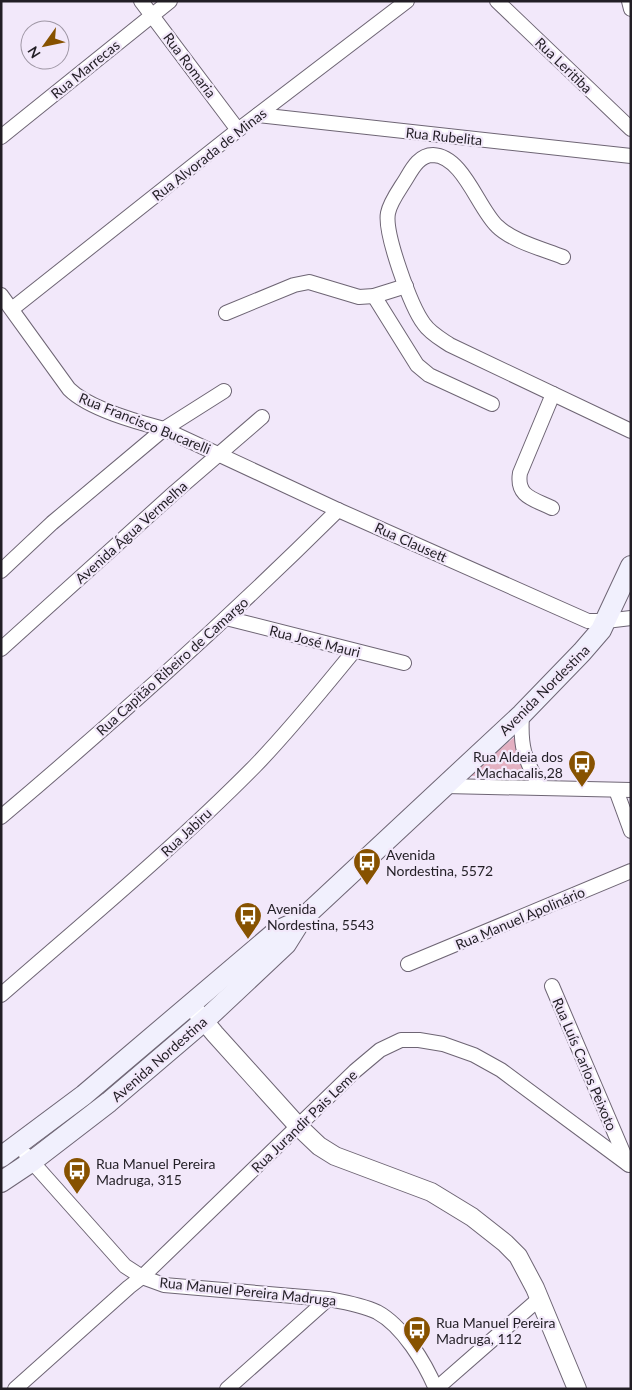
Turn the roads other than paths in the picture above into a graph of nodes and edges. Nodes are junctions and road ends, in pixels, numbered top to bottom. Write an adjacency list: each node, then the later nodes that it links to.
1 (141, 1): 7 (street, Rua Romaria)
2 (170, 1): 7 (street, Rua Marrecas)
3 (407, 1): 8 (street, Rua Alvorada de Minas)
4 (497, 1): 10 (street, Rua Leritiba)
5 (629, 1): 6 (street)
6 (631, 9)
7 (152, 15): 9 (street, Rua Romaria); 11 (street, Rua Marrecas)
8 (258, 115): 9 (street, Rua Alvorada de Minas); 12 (street, Rua Rubelita)
9 (238, 130): 17 (street, Rua Alvorada de Minas)
10 (631, 130)
11 (1, 137)
12 (631, 156)
13 (563, 257): 14 (street)
14 (406, 286): 16 (street); 20 (street)
15 (1, 295): 17 (street, Rua Francisco Bucarelli)
16 (374, 296): 18 (street); 21 (street)
17 (12, 309): 23 (street, Rua Francisco Bucarelli)
18 (226, 313)
19 (224, 390): 23 (street)
20 (553, 394): 24 (street); 26 (street)
21 (492, 404)
22 (262, 418): 25 (street, Avenida Água Vermelha)
23 (164, 429): 25 (street, Rua Francisco Bucarelli); 29 (street)
24 (631, 431)
25 (219, 454): 27 (street, Rua Clausett); 33 (street, Avenida Água Vermelha)
26 (552, 508)
27 (338, 510): 30 (street, Rua Capitão Ribeiro de Camargo); 32 (street, Rua Clausett)
28 (631, 566): 32 (main road, Avenida Nordestina)
29 (1, 571)
30 (226, 618): 34 (street, Rua José Mauri); 41 (street, Rua Capitão Ribeiro de Camargo)
31 (631, 618): 32 (street, Rua Clausett)
32 (606, 621): 36 (main road, Avenida Nordestina)
33 (1, 649)
34 (354, 651): 35 (street, Rua José Mauri); 47 (street, Rua Jabiru)
35 (404, 663)
36 (522, 714): 37 (main road, Avenida Nordestina); 38 (street)
37 (445, 786): 38 (street); 44 (main road, Avenida Nordestina)
38 (540, 787): 39 (street)
39 (616, 790): 40 (street); 42 (street)
40 (631, 790)
41 (1, 817)
42 (631, 831)
43 (631, 871): 45 (street, Rua Manuel Apolinário)
44 (301, 920): 48 (main road, Avenida Nordestina); 49 (main road, Avenida Nordestina)
45 (408, 964)
46 (552, 986): 54 (street, Rua Luís Carlos Peixoto)
47 (1, 995)
48 (191, 1004): 49 (street); 51 (main road, Avenida Nordestina)
49 (204, 1021): 50 (street); 53 (main road, Avenida Nordestina)
50 (298, 1126): 54 (street, Rua Jurandir Pais Leme); 56 (street, Rua Jurandir Pais Leme); 57 (street)
51 (18, 1145): 52 (main road, Avenida Nordestina); 53 (street, Rua Manuel Pereira Madruga)
52 (1, 1157)
53 (31, 1162): 55 (main road, Avenida Nordestina); 56 (street, Rua Manuel Pereira Madruga)
54 (630, 1167)
55 (1, 1182)
56 (142, 1277): 58 (street, Rua Manuel Pereira Madruga); 59 (street, Rua Jurandir Pais Leme)
57 (540, 1298): 61 (street); 62 (street)
58 (328, 1299): 60 (street); 61 (street, Rua Manuel Pereira Madruga)
59 (16, 1389)
60 (227, 1389)
61 (436, 1389)
62 (577, 1389)

